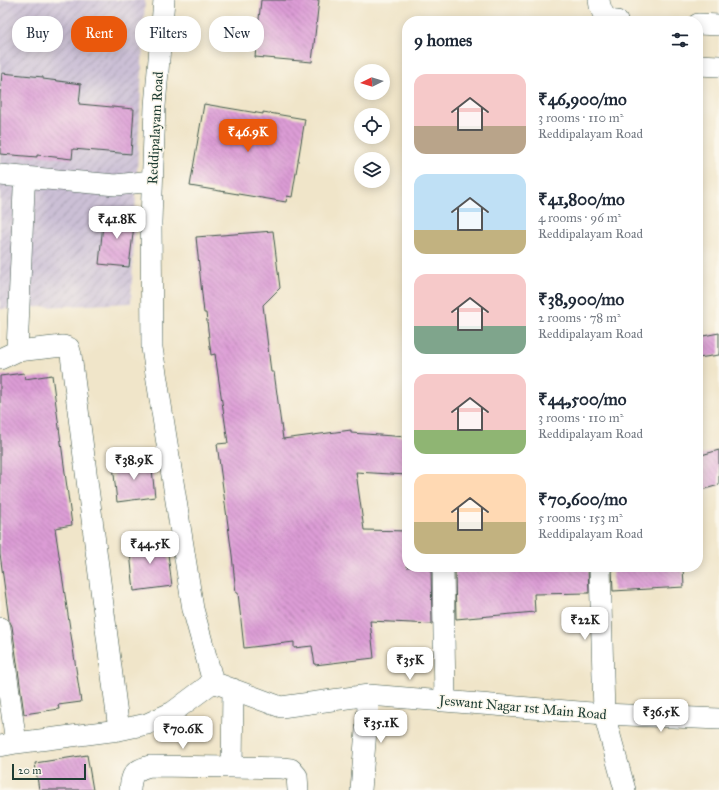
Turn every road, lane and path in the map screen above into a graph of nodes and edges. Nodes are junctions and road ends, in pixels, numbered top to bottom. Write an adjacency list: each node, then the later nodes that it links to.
1 (164, 0): 10 (street, Reddipalayam Road)
2 (599, 0): 3 (street)
3 (604, 16)
4 (703, 24): 5 (street)
5 (719, 25)
6 (703, 65): 7 (street)
7 (719, 66)
8 (0, 175): 9 (street)
9 (26, 177): 10 (street); 11 (street)
10 (152, 181): 15 (street, Reddipalayam Road)
11 (8, 355): 21 (street)
12 (444, 572): 18 (street)
13 (600, 572): 19 (street)
14 (0, 628): 22 (street)
15 (213, 682): 16 (street, Jeswant Nagar 1st Main Road); 21 (street)
16 (233, 689): 17 (street, Jeswant Nagar 1st Main Road); 23 (street)
17 (369, 695): 18 (street, Jeswant Nagar 1st Main Road); 26 (street)
18 (445, 701): 19 (street, Jeswant Nagar 1st Main Road)
19 (604, 714): 20 (street, Jeswant Nagar 1st Main Road); 27 (street)
20 (719, 718)
21 (120, 730): 22 (street)
22 (8, 745)
23 (232, 766): 24 (street); 25 (street)
24 (130, 790)
25 (298, 790)
26 (361, 790)
27 (625, 790)

